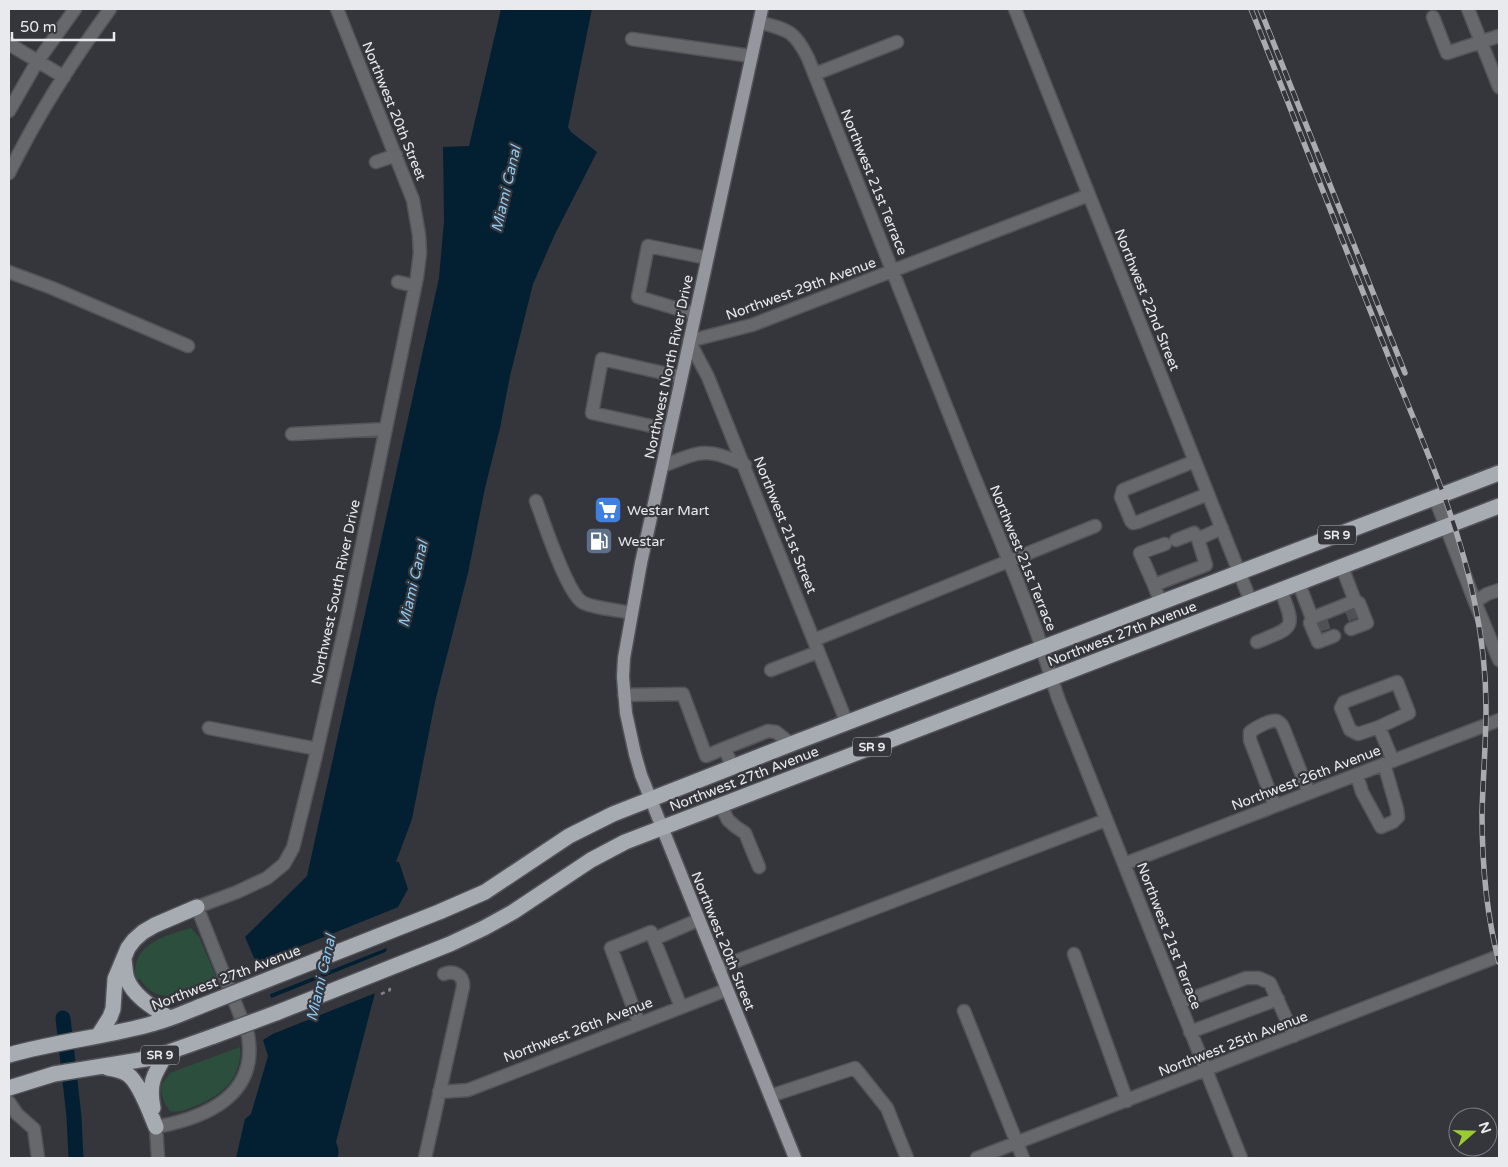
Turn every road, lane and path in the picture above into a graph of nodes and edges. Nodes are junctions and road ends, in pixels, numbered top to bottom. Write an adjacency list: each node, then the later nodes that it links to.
1 (75, 9): 15 (street)
2 (110, 9): 17 (street)
3 (337, 9): 20 (street, Northwest 20th Street)
4 (762, 9): 8 (main road, Northwest North River Drive)
5 (1015, 9): 23 (street, Northwest 22nd Street)
6 (1468, 9): 12 (street)
7 (1433, 17): 12 (street)
8 (759, 22): 14 (main road, Northwest North River Drive); 16 (street, Northwest 21st Terrace)
9 (1499, 36): 12 (street)
10 (632, 39): 14 (street)
11 (897, 42): 16 (street)
12 (1481, 42): 18 (street)
13 (9, 44): 15 (street)
14 (751, 56): 25 (main road, Northwest North River Drive)
15 (37, 62): 17 (street); 19 (street)
16 (814, 74): 26 (street, Northwest 21st Terrace)
17 (64, 77): 22 (street)
18 (1499, 87)
19 (9, 111)
20 (396, 155): 21 (street); 24 (street, Northwest 20th Street)
21 (376, 162)
22 (9, 173)
23 (1089, 195): 26 (street, Northwest 29th Avenue); 37 (street, Northwest 22nd Street)
24 (418, 226): 29 (street, Northwest South River Drive)
25 (707, 258): 30 (main road, Northwest North River Drive); 30 (street)
26 (893, 271): 31 (street, Northwest 29th Avenue); 49 (street, Northwest 21st Terrace)
27 (9, 272): 32 (street)
28 (398, 282): 29 (street)
29 (415, 286): 34 (street, Northwest South River Drive)
30 (695, 314): 31 (main road, Northwest North River Drive)
31 (689, 341): 33 (main road, Northwest North River Drive); 38 (street, Northwest 21st Street)
32 (188, 346)
33 (682, 377): 35 (main road, Northwest North River Drive); 35 (street)
34 (386, 429): 36 (street); 78 (street, Northwest South River Drive)
35 (670, 430): 39 (main road, Northwest North River Drive)
36 (292, 434)
37 (1195, 461): 41 (street, Northwest 22nd Street); 41 (street)
38 (745, 465): 39 (street); 65 (street, Northwest 21st Street)
39 (663, 466): 60 (main road, Northwest North River Drive)
40 (1499, 473): 42 (highway, Northwest 27th Avenue / SR 9)
41 (1208, 494): 47 (street, Northwest 22nd Street)
42 (1435, 498): 46 (street); 51 (highway, Northwest 27th Avenue / SR 9)
43 (536, 501): 60 (street)
44 (1499, 506): 46 (highway, Northwest 27th Avenue / SR 9)
45 (1095, 526): 49 (street)
46 (1447, 527): 50 (highway, Northwest 27th Avenue / SR 9); 57 (street)
47 (1222, 528): 48 (street); 51 (street, Northwest 22nd Street)
48 (1198, 539): 53 (street); 53 (street)
49 (1008, 560): 65 (street); 66 (street, Northwest 21st Terrace)
50 (1342, 567): 52 (highway, Northwest 27th Avenue / SR 9); 59 (street)
51 (1240, 573): 56 (street, Northwest 22nd Street); 58 (highway, Northwest 27th Avenue / SR 9)
52 (1299, 584): 54 (highway, Northwest 27th Avenue / SR 9); 61 (street)
53 (1154, 585): 58 (street)
54 (1281, 590): 56 (highway, Northwest 27th Avenue / SR 9); 64 (street)
55 (1499, 590): 57 (street)
56 (1251, 602): 69 (highway, Northwest 27th Avenue / SR 9)
57 (1475, 602): 67 (street)
58 (1161, 603): 66 (highway, Northwest 27th Avenue / SR 9)
59 (1351, 604): 61 (street); 62 (street)
60 (631, 613): 70 (main road, Northwest North River Drive)
61 (1317, 617): 63 (street)
62 (1355, 626)
63 (1329, 636)
64 (1257, 642)
65 (816, 646): 68 (street); 72 (street, Northwest 21st Street)
66 (1042, 648): 69 (street, Northwest 21st Terrace); 72 (highway, Northwest 27th Avenue / SR 9)
67 (1499, 660)
68 (771, 670)
69 (1051, 678): 84 (highway, Northwest 27th Avenue / SR 9); 86 (street, Northwest 21st Terrace)
70 (624, 695): 75 (main road, Northwest North River Drive); 77 (street)
71 (1499, 720): 79 (street, Northwest 26th Avenue)
72 (847, 723): 76 (highway, Northwest 27th Avenue / SR 9)
73 (1379, 727): 73 (street); 79 (street)
74 (209, 728): 78 (street)
75 (630, 733): 83 (main road, Northwest 20th Street)
76 (791, 744): 77 (street); 80 (highway, Northwest 27th Avenue / SR 9)
77 (726, 748): 80 (street)
78 (317, 749): 90 (street, Northwest South River Drive)
79 (1389, 763): 81 (street, Northwest 26th Avenue); 81 (street)
80 (732, 767): 83 (highway, Northwest 27th Avenue / SR 9)
81 (1358, 774): 82 (street, Northwest 26th Avenue)
82 (1309, 793): 85 (street, Northwest 26th Avenue); 85 (street)
83 (650, 799): 87 (main road, Northwest 20th Street); 105 (highway, Northwest 27th Avenue / SR 9, bridge)
84 (721, 806): 87 (highway, Northwest 27th Avenue / SR 9); 89 (street)
85 (1275, 806): 88 (street, Northwest 26th Avenue)
86 (1106, 820): 88 (street, Northwest 21st Terrace); 96 (street)
87 (662, 828): 91 (main road, Northwest 20th Street); 110 (highway, Northwest 27th Avenue / SR 9, bridge)
88 (1124, 864): 102 (street, Northwest 21st Terrace)
89 (759, 867)
90 (197, 907): 95 (highway); 119 (street)
91 (698, 920): 92 (street); 96 (main road, Northwest 20th Street)
92 (654, 939): 103 (street); 106 (street)
93 (1074, 954): 117 (street)
94 (1499, 956): 109 (street, Northwest 25th Avenue)
95 (124, 959): 105 (highway); 108 (highway)
96 (718, 968): 99 (main road, Northwest 20th Street)
97 (444, 974): 115 (street)
98 (389, 986): 100 (path)
99 (726, 990): 103 (street, Northwest 26th Avenue); 116 (main road, Northwest 20th Street)
100 (381, 994)
101 (1278, 1000): 102 (street); 107 (street); 109 (street)
102 (1179, 1003): 107 (street, Northwest 21st Terrace)
103 (681, 1007): 106 (street, Northwest 26th Avenue)
104 (964, 1011): 120 (street)
105 (169, 1018): 108 (highway, Northwest 27th Avenue / SR 9)
106 (639, 1023): 115 (street, Northwest 26th Avenue)
107 (1190, 1032): 113 (street, Northwest 21st Terrace)
108 (98, 1036): 111 (highway, Northwest 27th Avenue / SR 9)
109 (1294, 1036): 113 (street, Northwest 25th Avenue)
110 (167, 1054): 112 (highway, Northwest 27th Avenue / SR 9); 119 (highway)
111 (9, 1055)
112 (104, 1067): 114 (highway, Northwest 27th Avenue / SR 9); 119 (highway)
113 (1206, 1070): 117 (street, Northwest 25th Avenue); 128 (street, Northwest 21st Terrace)
114 (9, 1088)
115 (439, 1092): 123 (street)
116 (770, 1096): 124 (main road, Northwest 20th Street); 125 (street)
117 (1127, 1101): 120 (street, Northwest 25th Avenue)
118 (9, 1102): 121 (street)
119 (156, 1127): 122 (street)
120 (1017, 1144): 126 (street, Northwest 25th Avenue); 127 (street)
121 (38, 1158)
122 (158, 1158)
123 (425, 1158)
124 (795, 1158)
125 (907, 1158)
126 (977, 1158)
127 (1023, 1158)
128 (1241, 1158)

